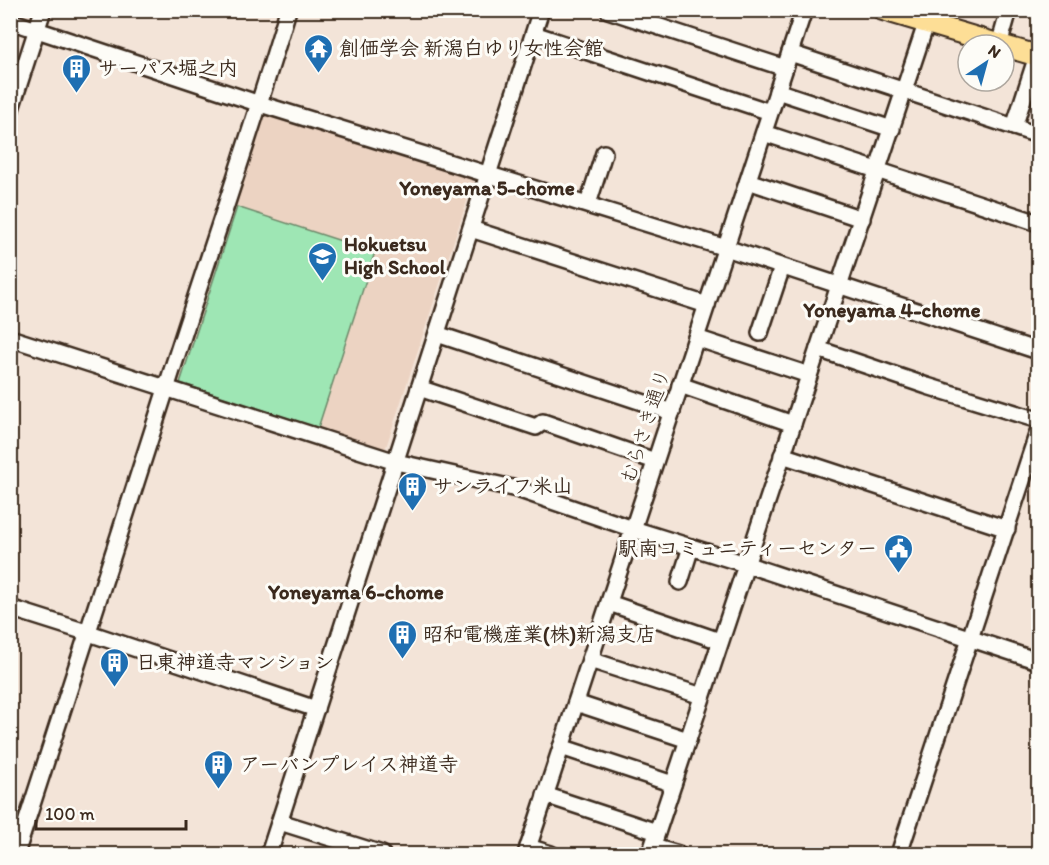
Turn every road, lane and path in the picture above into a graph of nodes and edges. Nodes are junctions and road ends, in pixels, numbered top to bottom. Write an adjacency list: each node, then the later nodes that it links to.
1 (43, 10): 10 (street)
2 (288, 10): 20 (street)
3 (541, 10): 13 (street)
4 (608, 10): 17 (street)
5 (804, 10): 15 (street, むらさき通り)
6 (883, 10): 9 (main road)
7 (1009, 10): 12 (street)
8 (10, 21): 10 (street)
9 (926, 24): 11 (main road); 19 (street)
10 (37, 29): 20 (street); 21 (street)
11 (958, 33)
12 (1004, 33)
13 (534, 34): 22 (street); 29 (street)
14 (1016, 49): 16 (main road)
15 (790, 53): 17 (street, むらさき通り); 19 (street)
16 (1038, 56): 23 (street)
17 (785, 68): 18 (street, むらさき通り)
18 (777, 91): 22 (street, むらさき通り); 24 (street)
19 (904, 92): 23 (street); 24 (street)
20 (260, 104): 29 (street); 48 (street)
21 (10, 112)
22 (770, 112): 25 (street, むらさき通り)
23 (1014, 127): 26 (street)
24 (892, 129): 28 (street)
25 (764, 133): 28 (street); 30 (street, むらさき通り)
26 (1038, 135)
27 (604, 153): 31 (street)
28 (878, 170): 32 (street); 33 (street)
29 (488, 174): 31 (street); 34 (street)
30 (748, 181): 32 (street); 35 (street, むらさき通り)
31 (588, 204): 35 (street)
32 (862, 219): 37 (street)
33 (1038, 223)
34 (471, 229): 38 (street); 40 (street)
35 (726, 248): 36 (street); 38 (street, むらさき通り)
36 (782, 267): 37 (street); 39 (street)
37 (840, 286): 43 (street); 44 (street)
38 (707, 305): 42 (street, むらさき通り)
39 (760, 333)
40 (437, 334): 47 (street); 49 (street)
41 (10, 338): 48 (street)
42 (696, 338): 45 (street); 46 (street, むらさき通り)
43 (818, 349): 45 (street); 50 (street)
44 (1038, 351)
45 (809, 375): 51 (street)
46 (680, 385): 49 (street, むらさき通り); 51 (street)
47 (419, 388): 55 (street); 56 (street)
48 (166, 389): 56 (street); 64 (street)
49 (672, 412): 55 (street, むらさき通り)
50 (1038, 420)
51 (793, 424): 53 (street)
52 (1038, 432): 54 (street)
53 (782, 455): 58 (street); 60 (street)
54 (1035, 456): 58 (street)
55 (655, 461): 57 (street, むらさき通り)
56 (396, 462): 57 (street); 71 (street)
57 (633, 529): 59 (street); 62 (street, むらさき通り)
58 (1007, 529): 65 (street)
59 (692, 547): 60 (street); 61 (street)
60 (745, 564): 65 (street); 66 (street)
61 (680, 582)
62 (609, 603): 66 (street); 67 (street, むらさき通り)
63 (10, 608): 64 (street)
64 (89, 633): 71 (street); 79 (street)
65 (970, 639): 68 (street); 84 (street)
66 (720, 641): 69 (street)
67 (590, 660): 69 (street); 70 (street, むらさき通り)
68 (1038, 661)
69 (702, 696): 72 (street)
70 (576, 703): 72 (street); 73 (street, むらさき通り)
71 (316, 709): 76 (street)
72 (688, 740): 74 (street)
73 (561, 747): 74 (street); 75 (street, むらさき通り)
74 (673, 784): 77 (street)
75 (545, 795): 77 (street); 78 (street, むらさき通り)
76 (280, 822): 80 (street); 81 (street)
77 (653, 844): 83 (street)
78 (527, 851): 82 (street)
79 (16, 855)
80 (269, 855)
81 (382, 855)
82 (551, 855)
83 (678, 855)
84 (899, 855)

